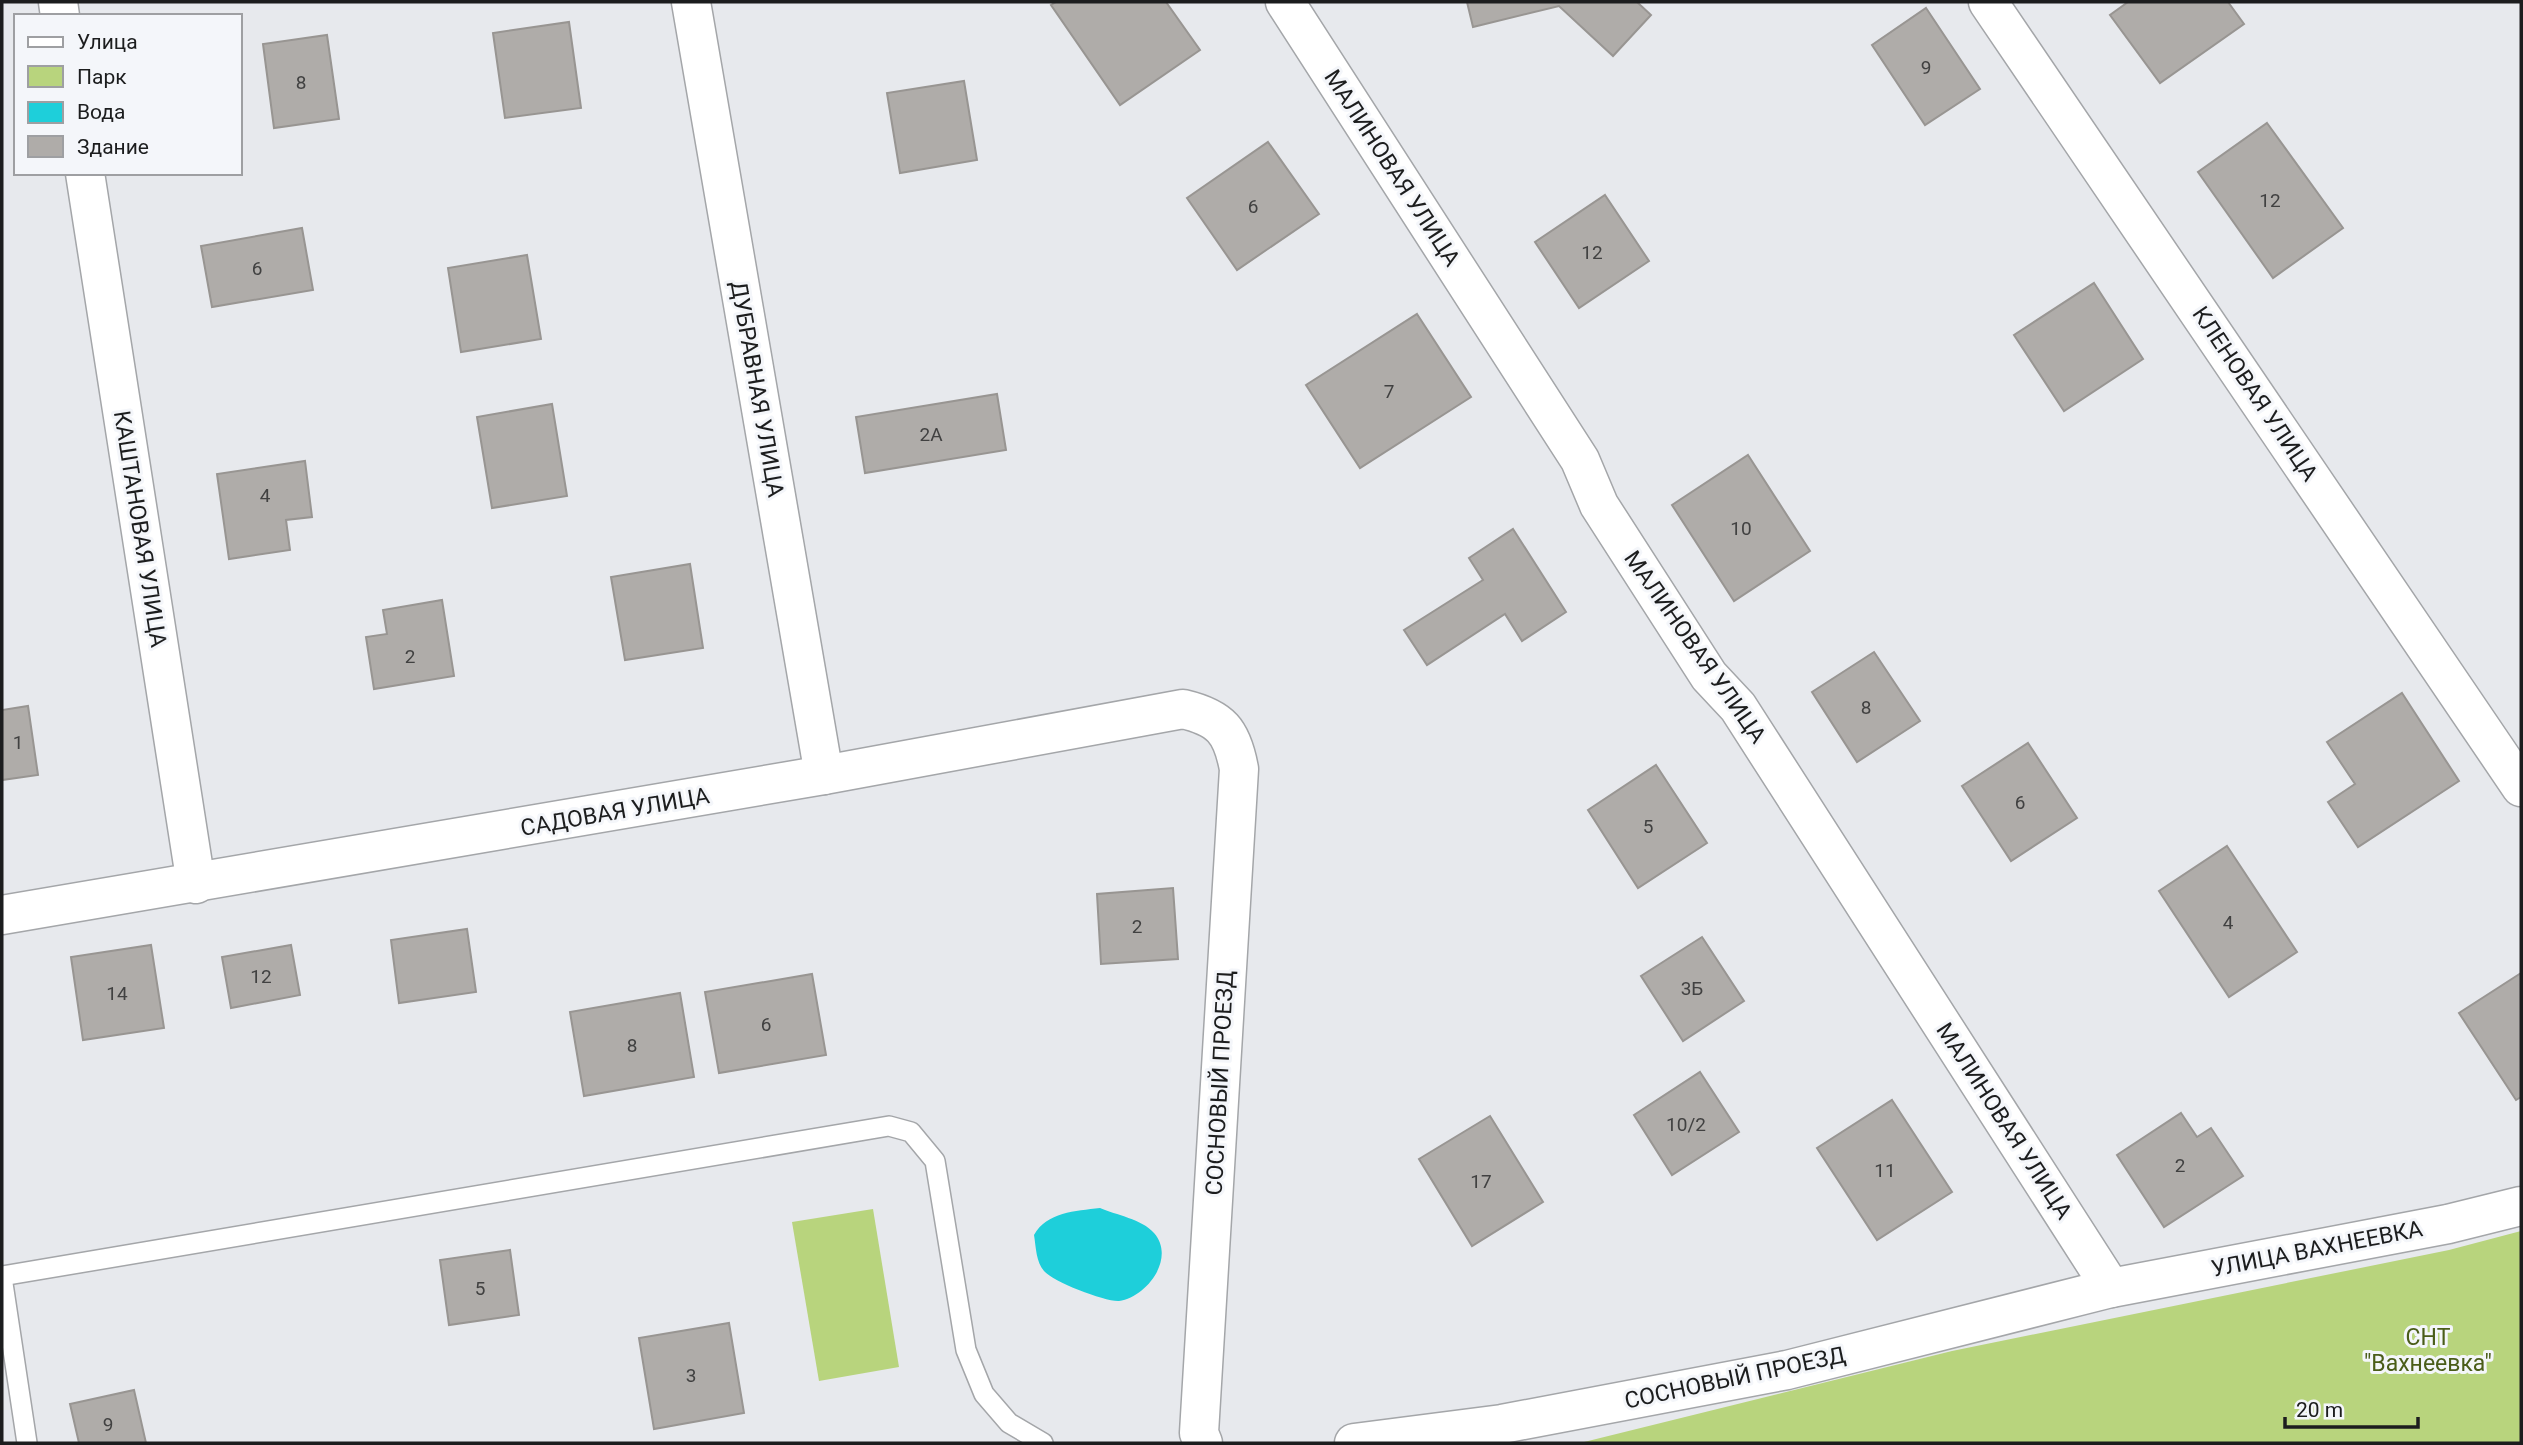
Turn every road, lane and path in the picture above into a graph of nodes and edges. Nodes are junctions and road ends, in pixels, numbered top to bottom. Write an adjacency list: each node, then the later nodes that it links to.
1 (691, 2): 6 (street, ДУБРАВНАЯ УЛИЦА)
2 (1285, 2): 12 (street, МАЛИНОВАЯ УЛИЦА)
3 (1988, 2): 7 (street, КЛЕНОВАЯ УЛИЦА)
4 (85, 175): 8 (street, КАШТАНОВАЯ УЛИЦА)
5 (1223, 726): 6 (street, САДОВАЯ УЛИЦА); 15 (street, СОСНОВЫЙ ПРОЕЗД)
6 (824, 775): 8 (street, САДОВАЯ УЛИЦА)
7 (2521, 787)
8 (196, 884): 9 (street, САДОВАЯ УЛИЦА)
9 (2, 915)
10 (2521, 1206): 12 (street, УЛИЦА ВАХНЕЕВКА)
11 (2, 1277): 13 (lane); 14 (lane)
12 (2111, 1287): 16 (street, СОСНОВЫЙ ПРОЕЗД)
13 (27, 1443)
14 (1044, 1443)
15 (1203, 1443)
16 (1354, 1443)

